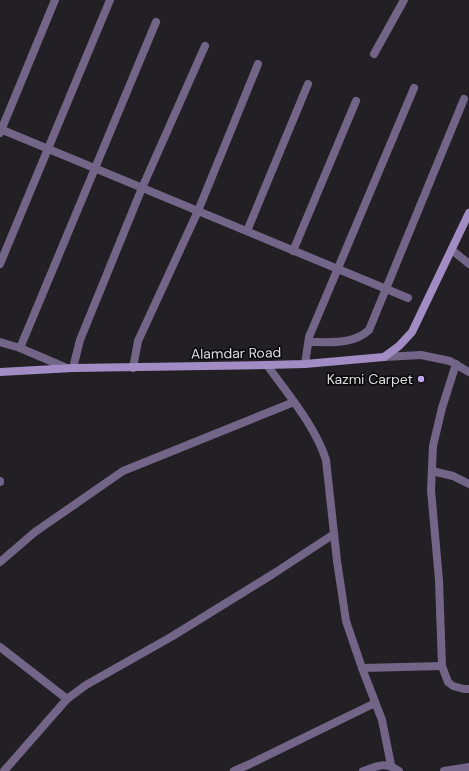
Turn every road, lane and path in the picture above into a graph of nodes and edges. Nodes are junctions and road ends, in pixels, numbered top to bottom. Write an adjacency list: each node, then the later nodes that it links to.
1 (55, 0): 12 (street)
2 (110, 0): 13 (street)
3 (404, 0): 6 (street)
4 (156, 22): 14 (street)
5 (205, 46): 15 (street)
6 (374, 54)
7 (258, 64): 16 (street)
8 (308, 84): 18 (street)
9 (414, 88): 23 (street)
10 (464, 99): 24 (street)
11 (356, 101): 20 (street)
12 (0, 130): 13 (street)
13 (48, 149): 14 (street); 21 (street)
14 (95, 168): 15 (street); 28 (street)
15 (142, 188): 16 (street); 33 (street)
16 (198, 211): 18 (street); 34 (street)
17 (469, 213): 19 (street)
18 (247, 231): 20 (street)
19 (452, 250): 22 (street); 29 (street)
20 (294, 251): 23 (street)
21 (0, 264)
22 (469, 264)
23 (338, 269): 24 (street); 27 (street)
24 (385, 289): 25 (street); 27 (street)
25 (408, 298)
26 (0, 342): 28 (street)
27 (309, 342): 30 (street)
28 (20, 348): 33 (street)
29 (384, 357): 30 (street, Alamdar Road); 31 (street, Alamdar Road)
30 (305, 364): 32 (street, Alamdar Road)
31 (456, 364): 36 (street, Alamdar Road); 38 (street)
32 (267, 366): 34 (street, Alamdar Road); 37 (street)
33 (70, 368): 34 (street, Alamdar Road); 35 (street, Alamdar Road)
34 (134, 368)
35 (0, 372)
36 (469, 372)
37 (294, 402): 40 (street); 41 (street)
38 (432, 471): 39 (street); 43 (street)
39 (469, 484)
40 (334, 534): 44 (street); 46 (street)
41 (0, 562)
42 (0, 647): 46 (street)
43 (442, 666): 44 (street); 45 (street)
44 (362, 668): 47 (street)
45 (469, 689)
46 (67, 699): 50 (street)
47 (375, 703): 48 (street); 51 (street)
48 (391, 765): 52 (street); 53 (street)
49 (469, 767): 54 (street)
50 (4, 771)
51 (234, 771)
52 (363, 771)
53 (399, 771)
54 (444, 771)

